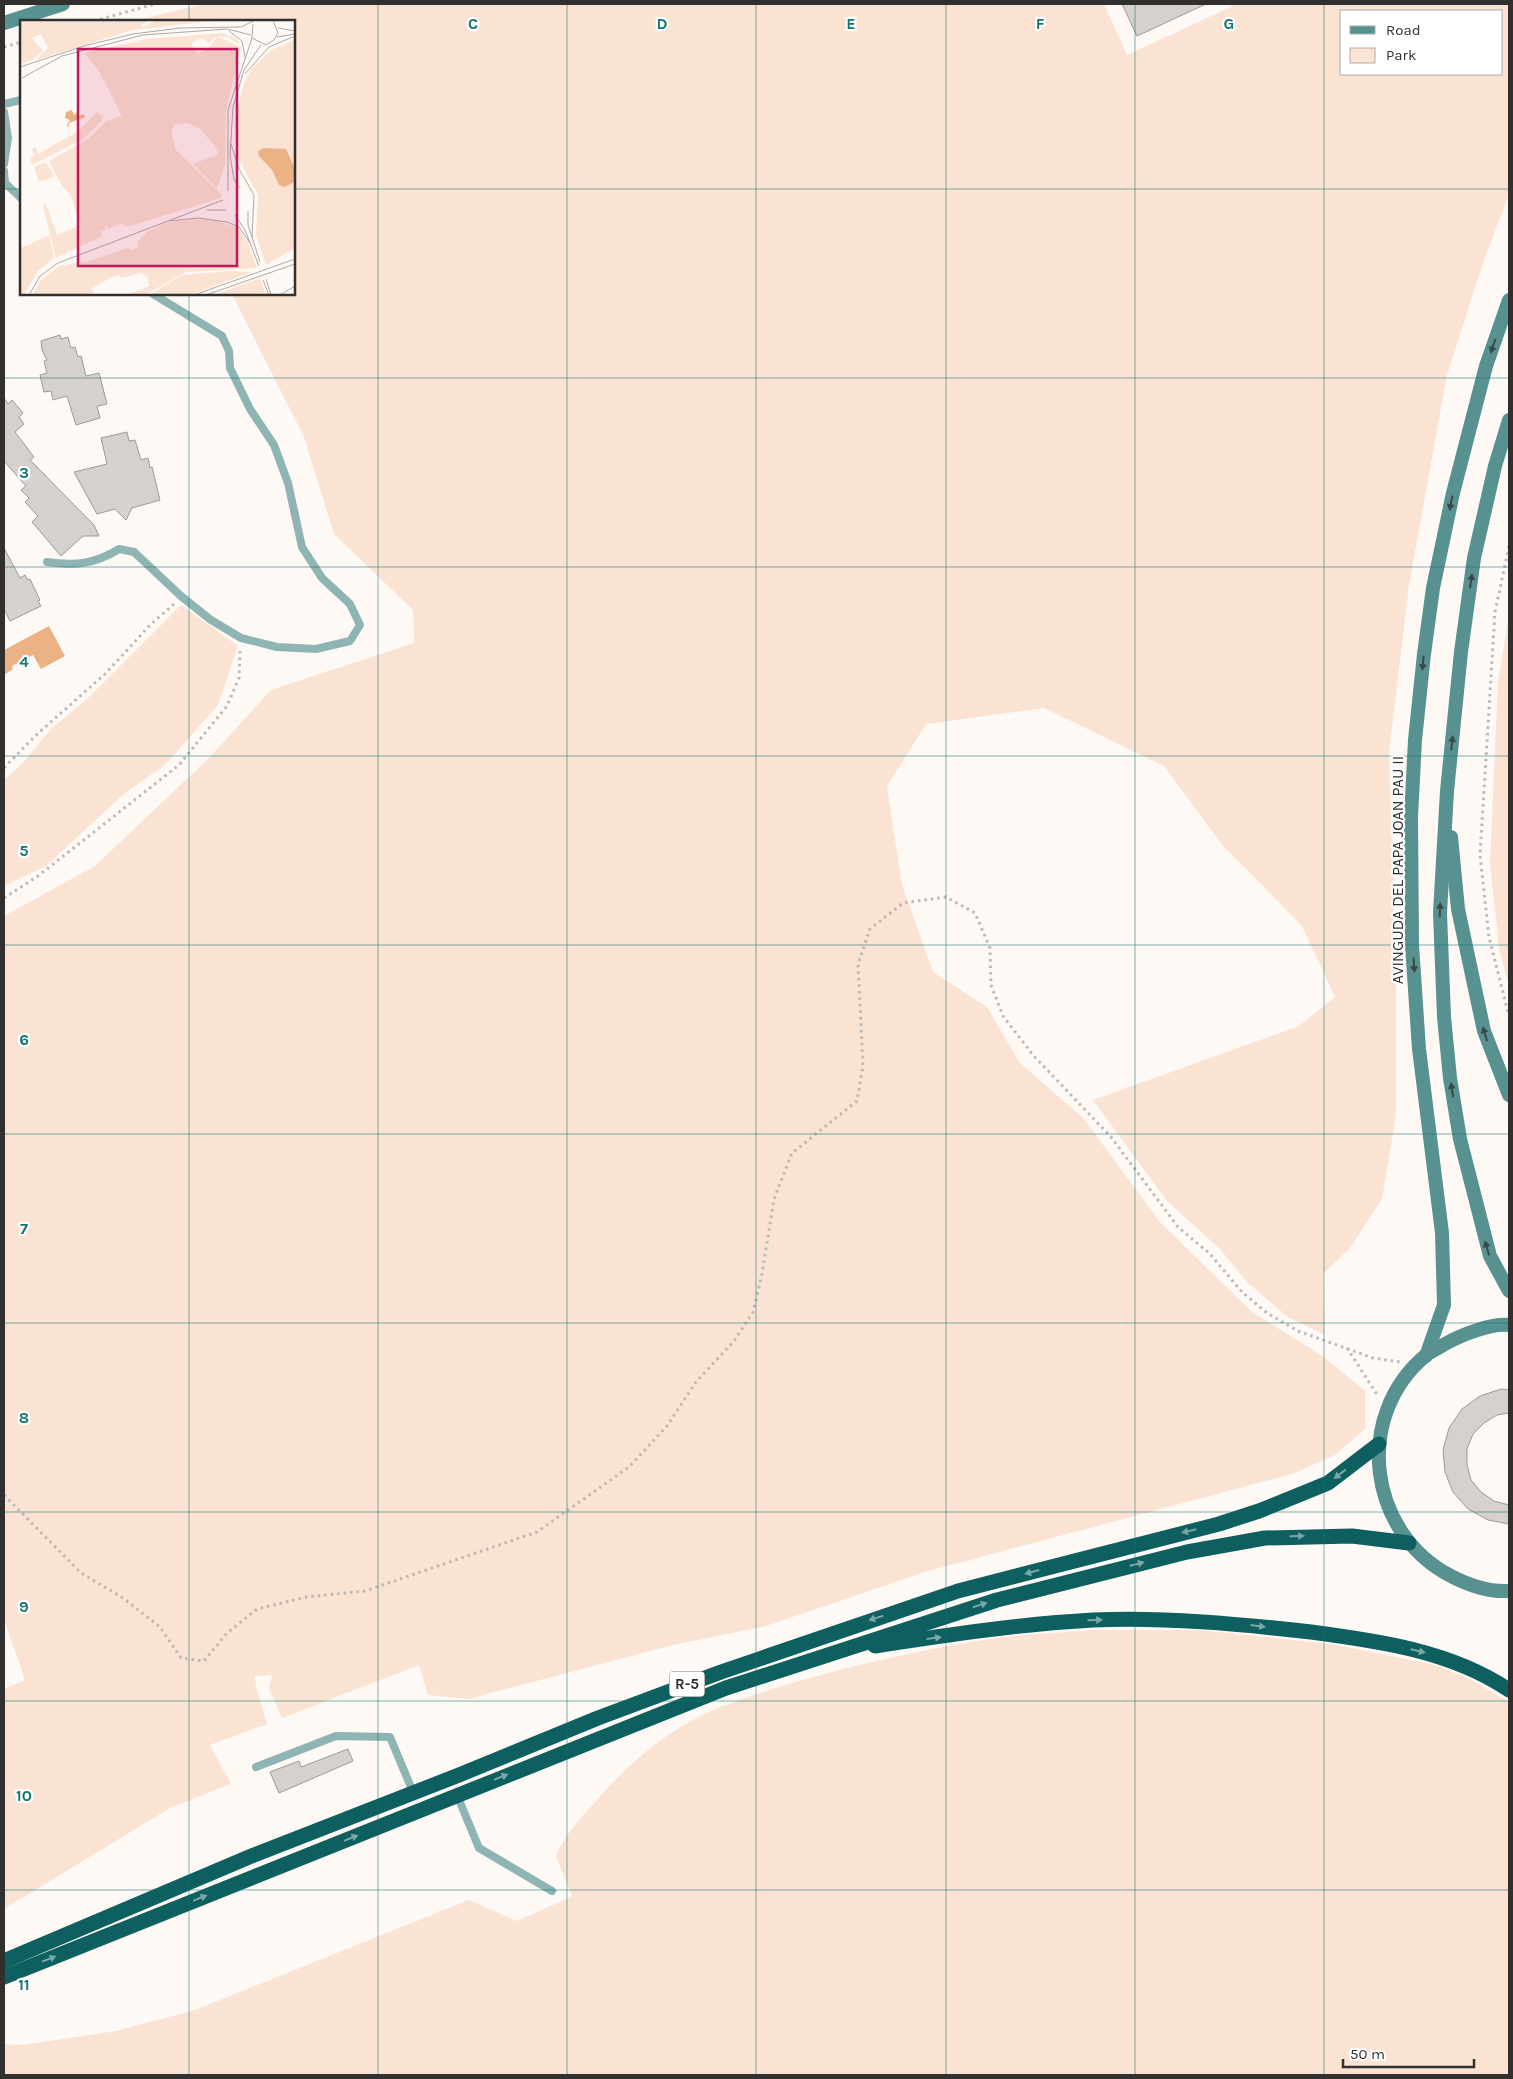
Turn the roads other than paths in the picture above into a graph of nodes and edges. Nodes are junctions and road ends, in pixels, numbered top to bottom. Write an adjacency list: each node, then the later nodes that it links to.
1 (64, 4): 2 (main road)
2 (4, 23)
3 (20, 100): 4 (lane)
4 (4, 104)
5 (4, 112): 6 (lane)
6 (4, 164)
7 (4, 171): 8 (lane)
8 (20, 197)
9 (155, 295): 12 (lane)
10 (1509, 300): 17 (main road, AVINGUDA DEL PAPA JOAN PAU II, one-way to 17)
11 (1509, 420): 13 (main road, one-way to 11)
12 (47, 562)
13 (1447, 791): 14 (main road, one-way to 13); 15 (main road, one-way to 13)
14 (1509, 1095)
15 (1509, 1291)
16 (1509, 1324): 17 (main road)
17 (1422, 1360): 18 (main road)
18 (1378, 1444): 19 (main road); 24 (highway, R-5, one-way to 24)
19 (1409, 1543): 20 (main road); 21 (highway, one-way to 19)
20 (1506, 1594)
21 (834, 1652): 22 (highway, one-way to 22); 25 (highway, one-way to 21)
22 (1509, 1690)
23 (256, 1767): 24 (lane)
24 (413, 1792): 27 (highway, R-5)
25 (457, 1795): 26 (lane); 28 (highway, one-way to 25)
26 (552, 1891)
27 (4, 1961)
28 (4, 1977)

